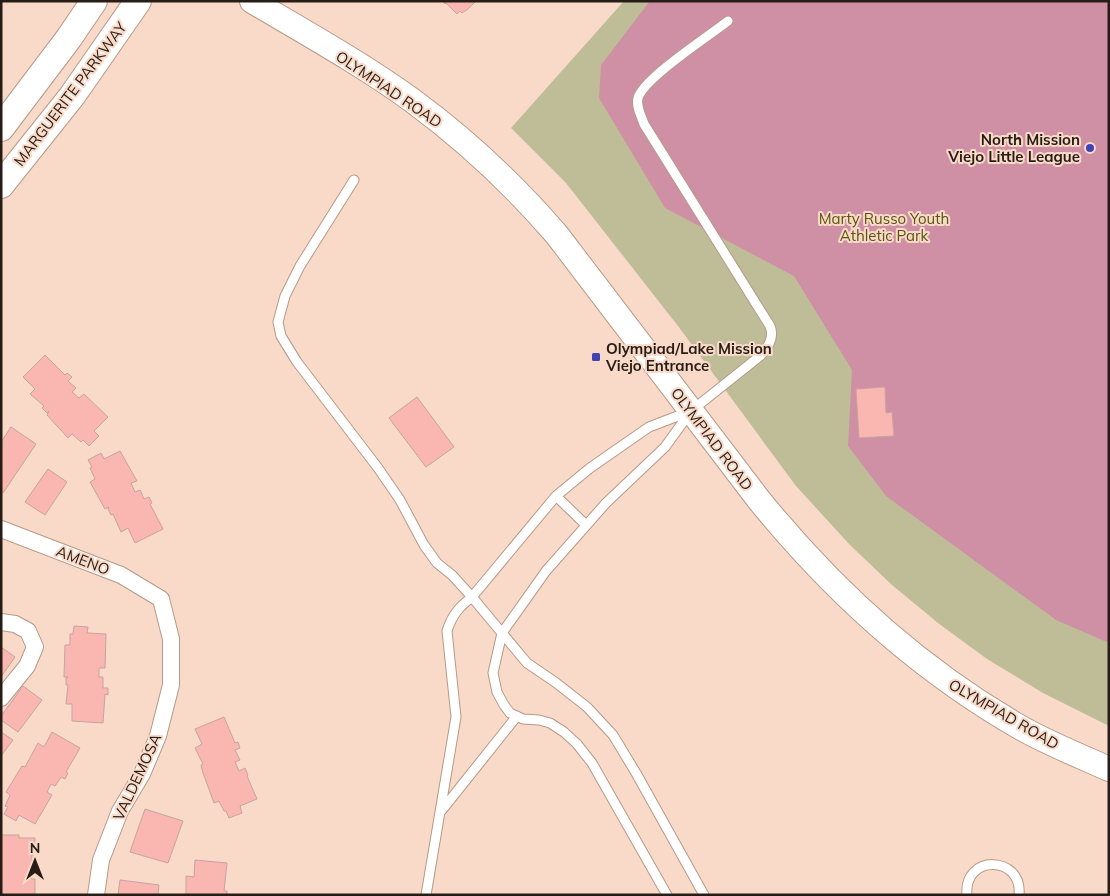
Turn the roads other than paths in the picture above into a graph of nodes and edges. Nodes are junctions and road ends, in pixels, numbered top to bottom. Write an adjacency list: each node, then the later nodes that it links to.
1 (94, 1): 5 (main road)
2 (138, 1): 7 (main road, MARGUERITE PARKWAY)
3 (252, 1): 8 (main road, OLYMPIAD ROAD)
4 (728, 21): 8 (lane)
5 (1, 128)
6 (354, 180): 12 (lane)
7 (1, 186)
8 (691, 410): 9 (lane); 10 (lane); 18 (main road, OLYMPIAD ROAD)
9 (556, 496): 10 (lane); 12 (lane)
10 (586, 525): 15 (lane)
11 (1, 529): 13 (street, AMENO)
12 (472, 597): 15 (lane); 19 (lane)
13 (161, 599): 20 (street, VALDEMOSA)
14 (1, 622): 16 (street)
15 (502, 633): 17 (lane); 23 (lane)
16 (1, 698)
17 (517, 716): 19 (lane); 22 (lane)
18 (1109, 769)
19 (441, 811): 21 (lane)
20 (96, 895)
21 (426, 895)
22 (667, 895)
23 (704, 895)
24 (967, 895): 25 (lane)
25 (1019, 895)

